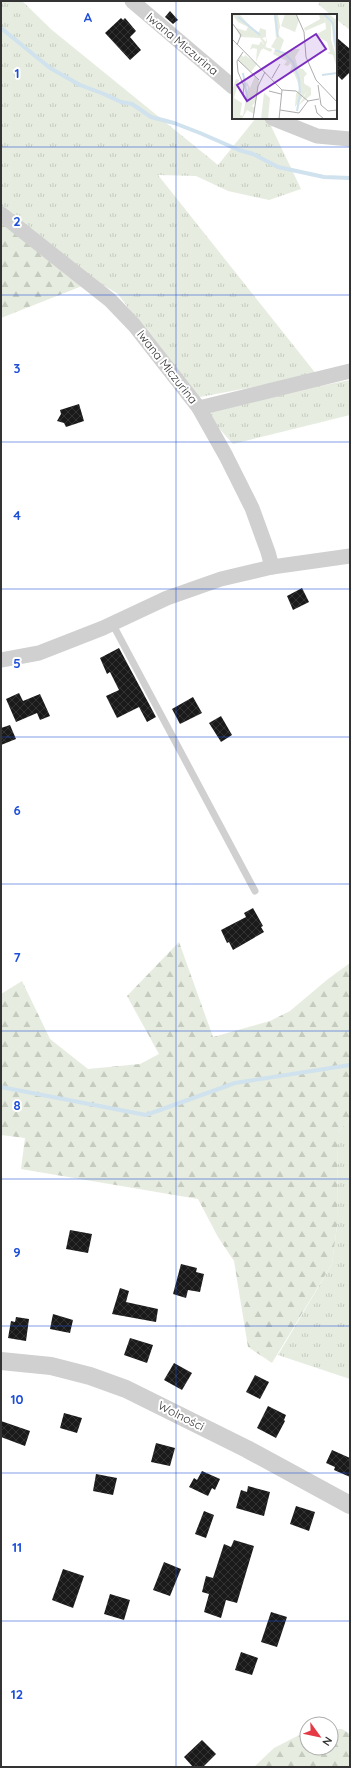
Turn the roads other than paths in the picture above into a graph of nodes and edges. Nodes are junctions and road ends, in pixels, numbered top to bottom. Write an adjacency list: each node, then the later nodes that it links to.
1 (132, 1): 2 (street, Iwana Miczurina)
2 (232, 86)
3 (275, 119): 4 (street)
4 (350, 139)
5 (1, 214): 7 (street, Iwana Miczurina)
6 (350, 372): 7 (street)
7 (199, 408): 9 (street, Iwana Miczurina)
8 (350, 556): 9 (street)
9 (272, 567): 10 (street)
10 (112, 623): 11 (street); 12 (lane)
11 (1, 660)
12 (255, 891)
13 (1, 1361): 14 (street, Wolności)
14 (350, 1505)

